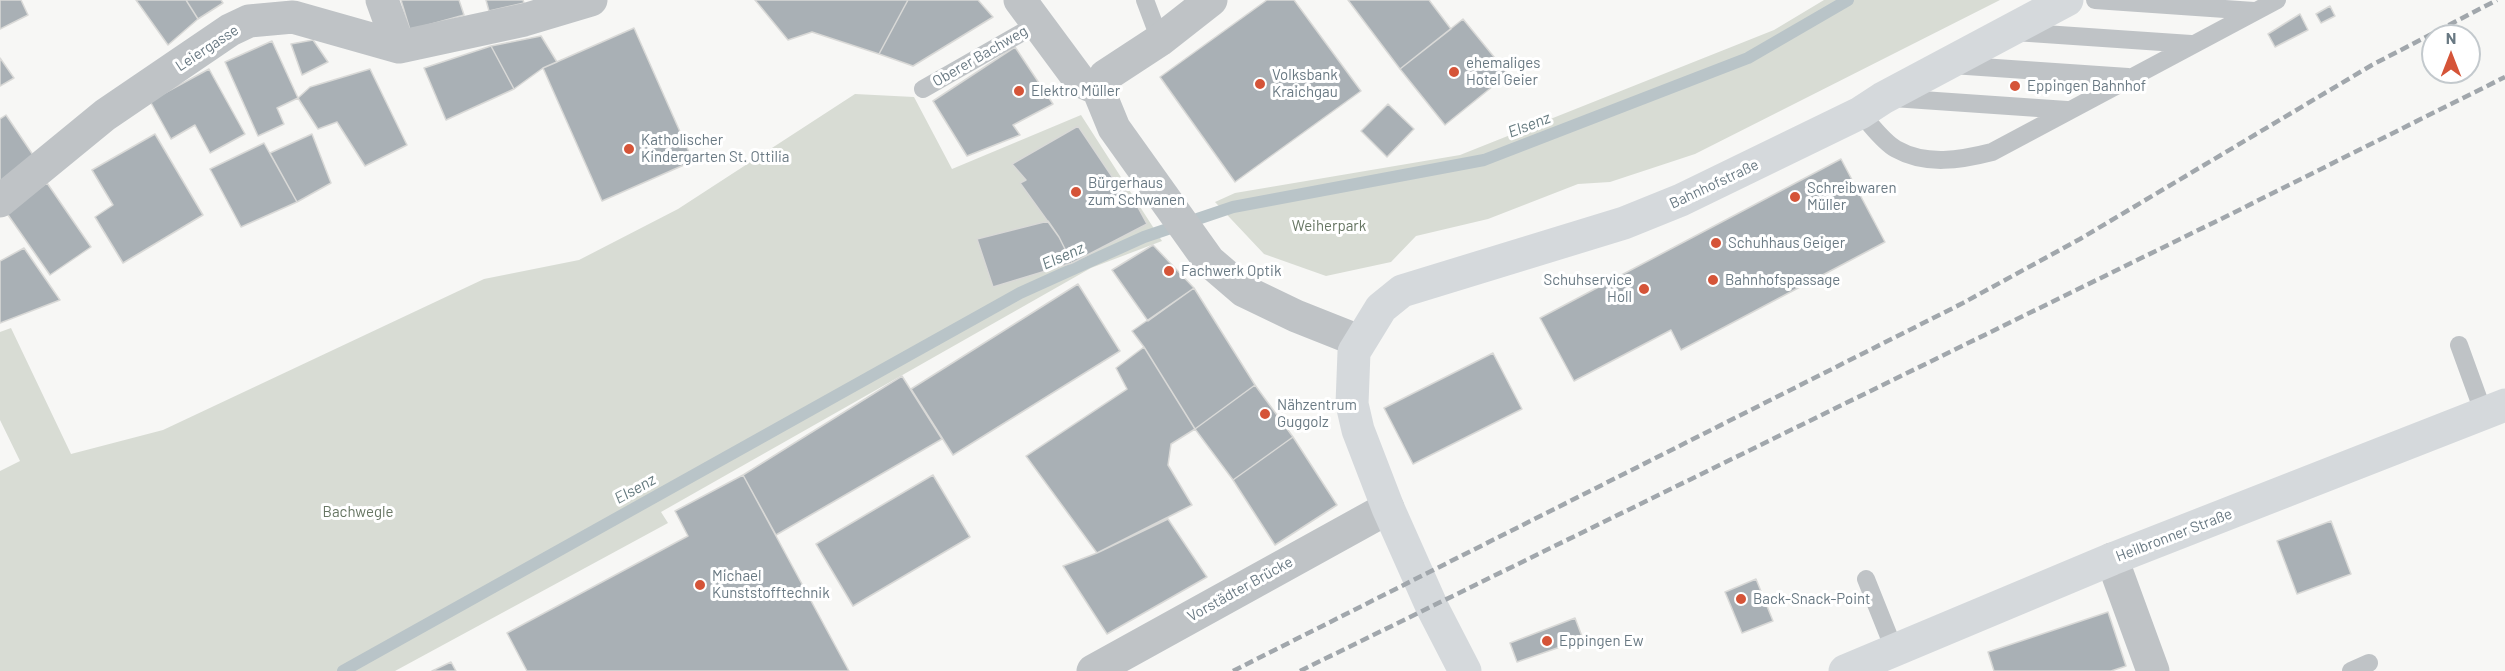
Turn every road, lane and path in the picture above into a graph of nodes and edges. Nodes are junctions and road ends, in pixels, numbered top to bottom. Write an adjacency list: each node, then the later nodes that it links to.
1 (382, 0): 14 (street)
2 (591, 0): 14 (street, Leiergasse)
3 (1145, 0): 12 (lane)
4 (1211, 0): 12 (street)
5 (2067, 0): 11 (street, Bahnhofstraße)
6 (2095, 0): 9 (lane)
7 (2277, 0): 9 (lane)
8 (244, 10): 14 (street, Leiergasse); 21 (street, Leiergasse)
9 (2254, 11): 13 (lane)
10 (1029, 12): 17 (lane, Oberer Bachweg); 18 (street)
11 (2007, 32): 13 (lane); 15 (street, Bahnhofstraße)
12 (1160, 40): 18 (street)
13 (2192, 44): 16 (lane)
14 (399, 47)
15 (1944, 65): 16 (lane); 19 (street, Bahnhofstraße)
16 (2130, 77): 20 (lane)
17 (923, 89)
18 (1098, 89): 22 (street)
19 (1872, 105): 20 (lane); 20 (lane); 22 (street, Bahnhofstraße)
20 (2067, 110)
21 (0, 201)
22 (1359, 341): 25 (street, Bahnhofstraße)
23 (2459, 345): 24 (lane)
24 (2495, 410): 26 (street, Heilbronner Straße)
25 (1388, 508): 30 (street, Vorstädter Brücke); 31 (street, Bahnhofstraße)
26 (2112, 559): 28 (street, Heilbronner Straße); 33 (street)
27 (1866, 579): 28 (lane)
28 (1894, 649): 32 (street, Heilbronner Straße)
29 (2369, 663): 34 (lane)
30 (1093, 671)
31 (1466, 671)
32 (1845, 671)
33 (2153, 671)
34 (2351, 671)

